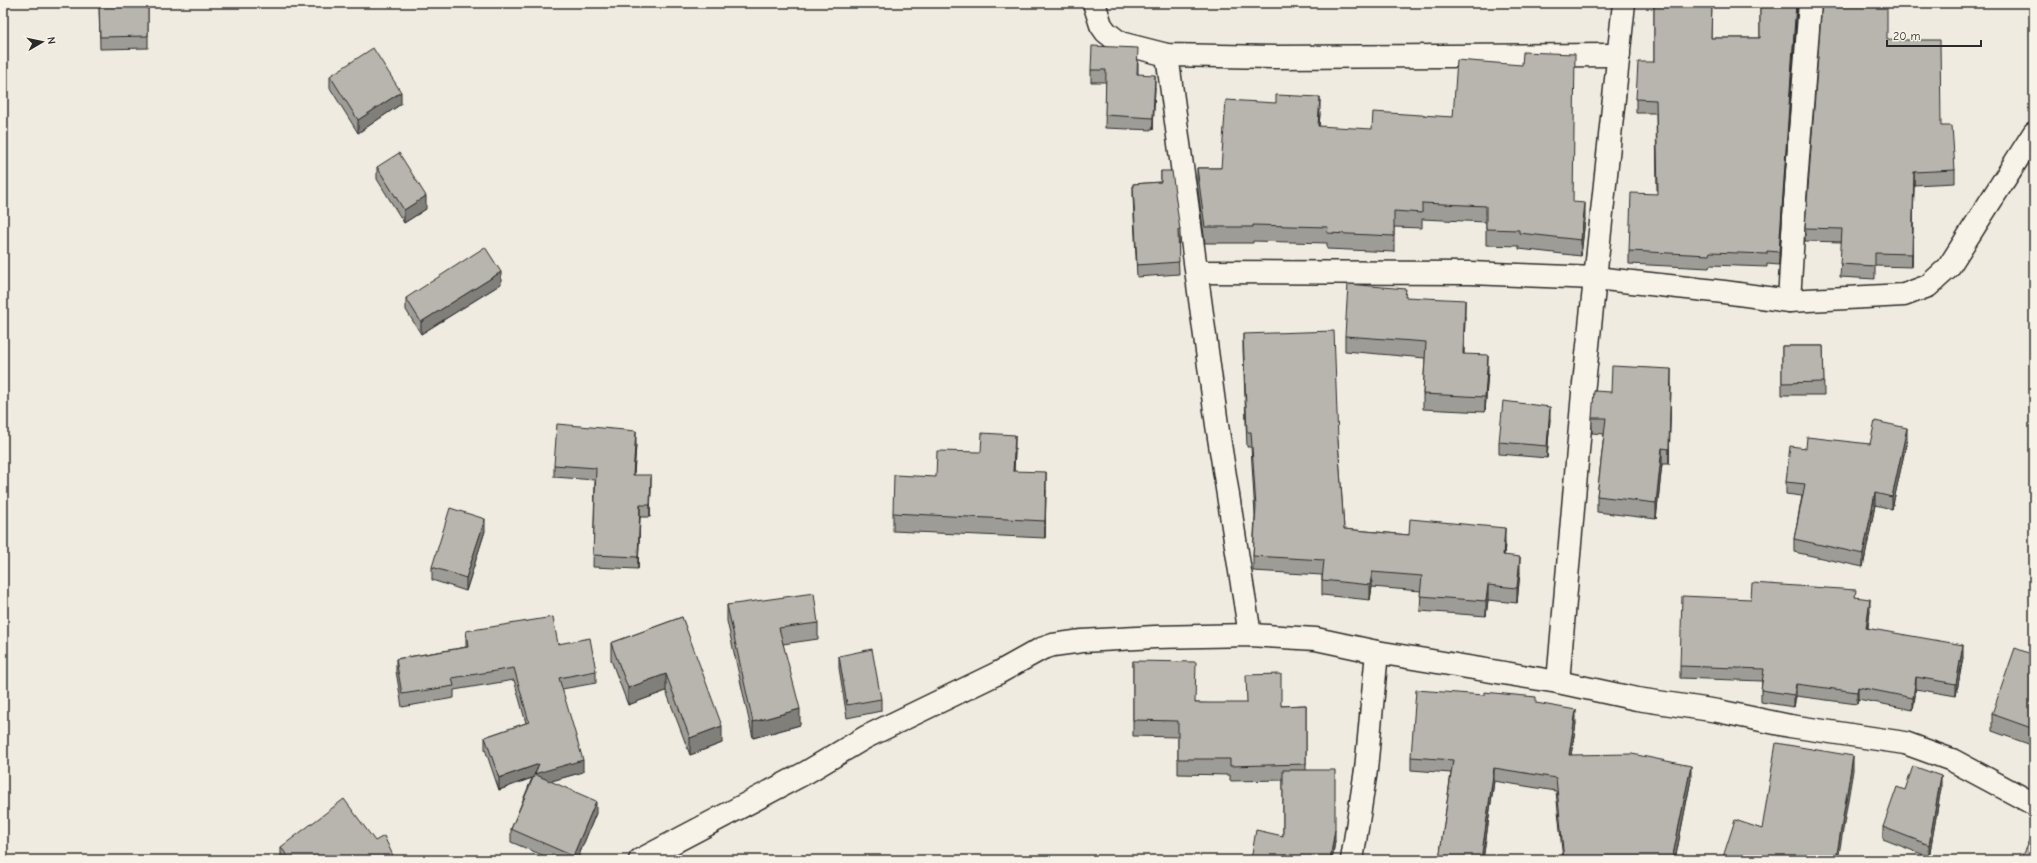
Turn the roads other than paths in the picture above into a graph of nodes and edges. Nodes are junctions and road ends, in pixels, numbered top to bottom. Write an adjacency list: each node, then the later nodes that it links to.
1 (1094, 3): 4 (street)
2 (1624, 3): 5 (street)
3 (1810, 3): 9 (street)
4 (1167, 54): 5 (street); 7 (street)
5 (1619, 55): 8 (street)
6 (2034, 133): 9 (street)
7 (1196, 272): 8 (street); 10 (street)
8 (1595, 278): 9 (street); 12 (street)
9 (1790, 301)
10 (1250, 634): 11 (street); 14 (street)
11 (1377, 652): 12 (street); 15 (street)
12 (1558, 682): 13 (street)
13 (2034, 804)
14 (640, 860)
15 (1352, 860)

